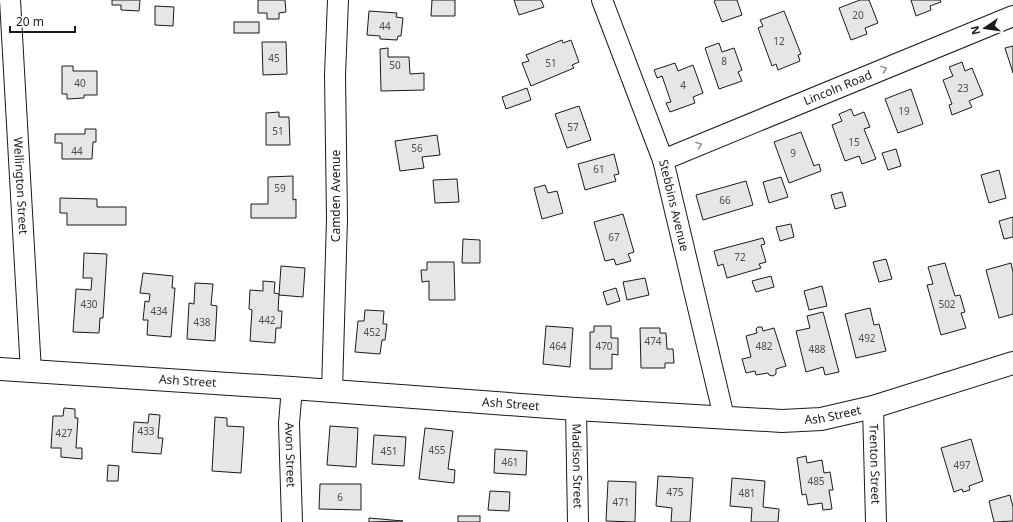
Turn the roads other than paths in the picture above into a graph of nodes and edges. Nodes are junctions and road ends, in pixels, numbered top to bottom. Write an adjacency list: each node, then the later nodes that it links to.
1 (10, 0): 8 (street, Wellington Street)
2 (338, 0): 10 (street, Camden Avenue)
3 (602, 0): 5 (street, Stebbins Avenue)
4 (1013, 16): 5 (street, Lincoln Road, one-way to 4)
5 (663, 160): 13 (street, Stebbins Avenue)
6 (1013, 363): 11 (street, Ash Street)
7 (0, 370): 8 (street, Ash Street)
8 (31, 372): 9 (street, Ash Street)
9 (292, 388): 10 (street, Ash Street); 14 (street, Avon Street)
10 (332, 391): 12 (street, Ash Street)
11 (873, 406): 13 (street, Ash Street); 16 (street, Trenton Street)
12 (576, 409): 13 (street, Ash Street); 15 (street, Madison Street)
13 (724, 417)
14 (292, 522)
15 (578, 522)
16 (876, 522)

